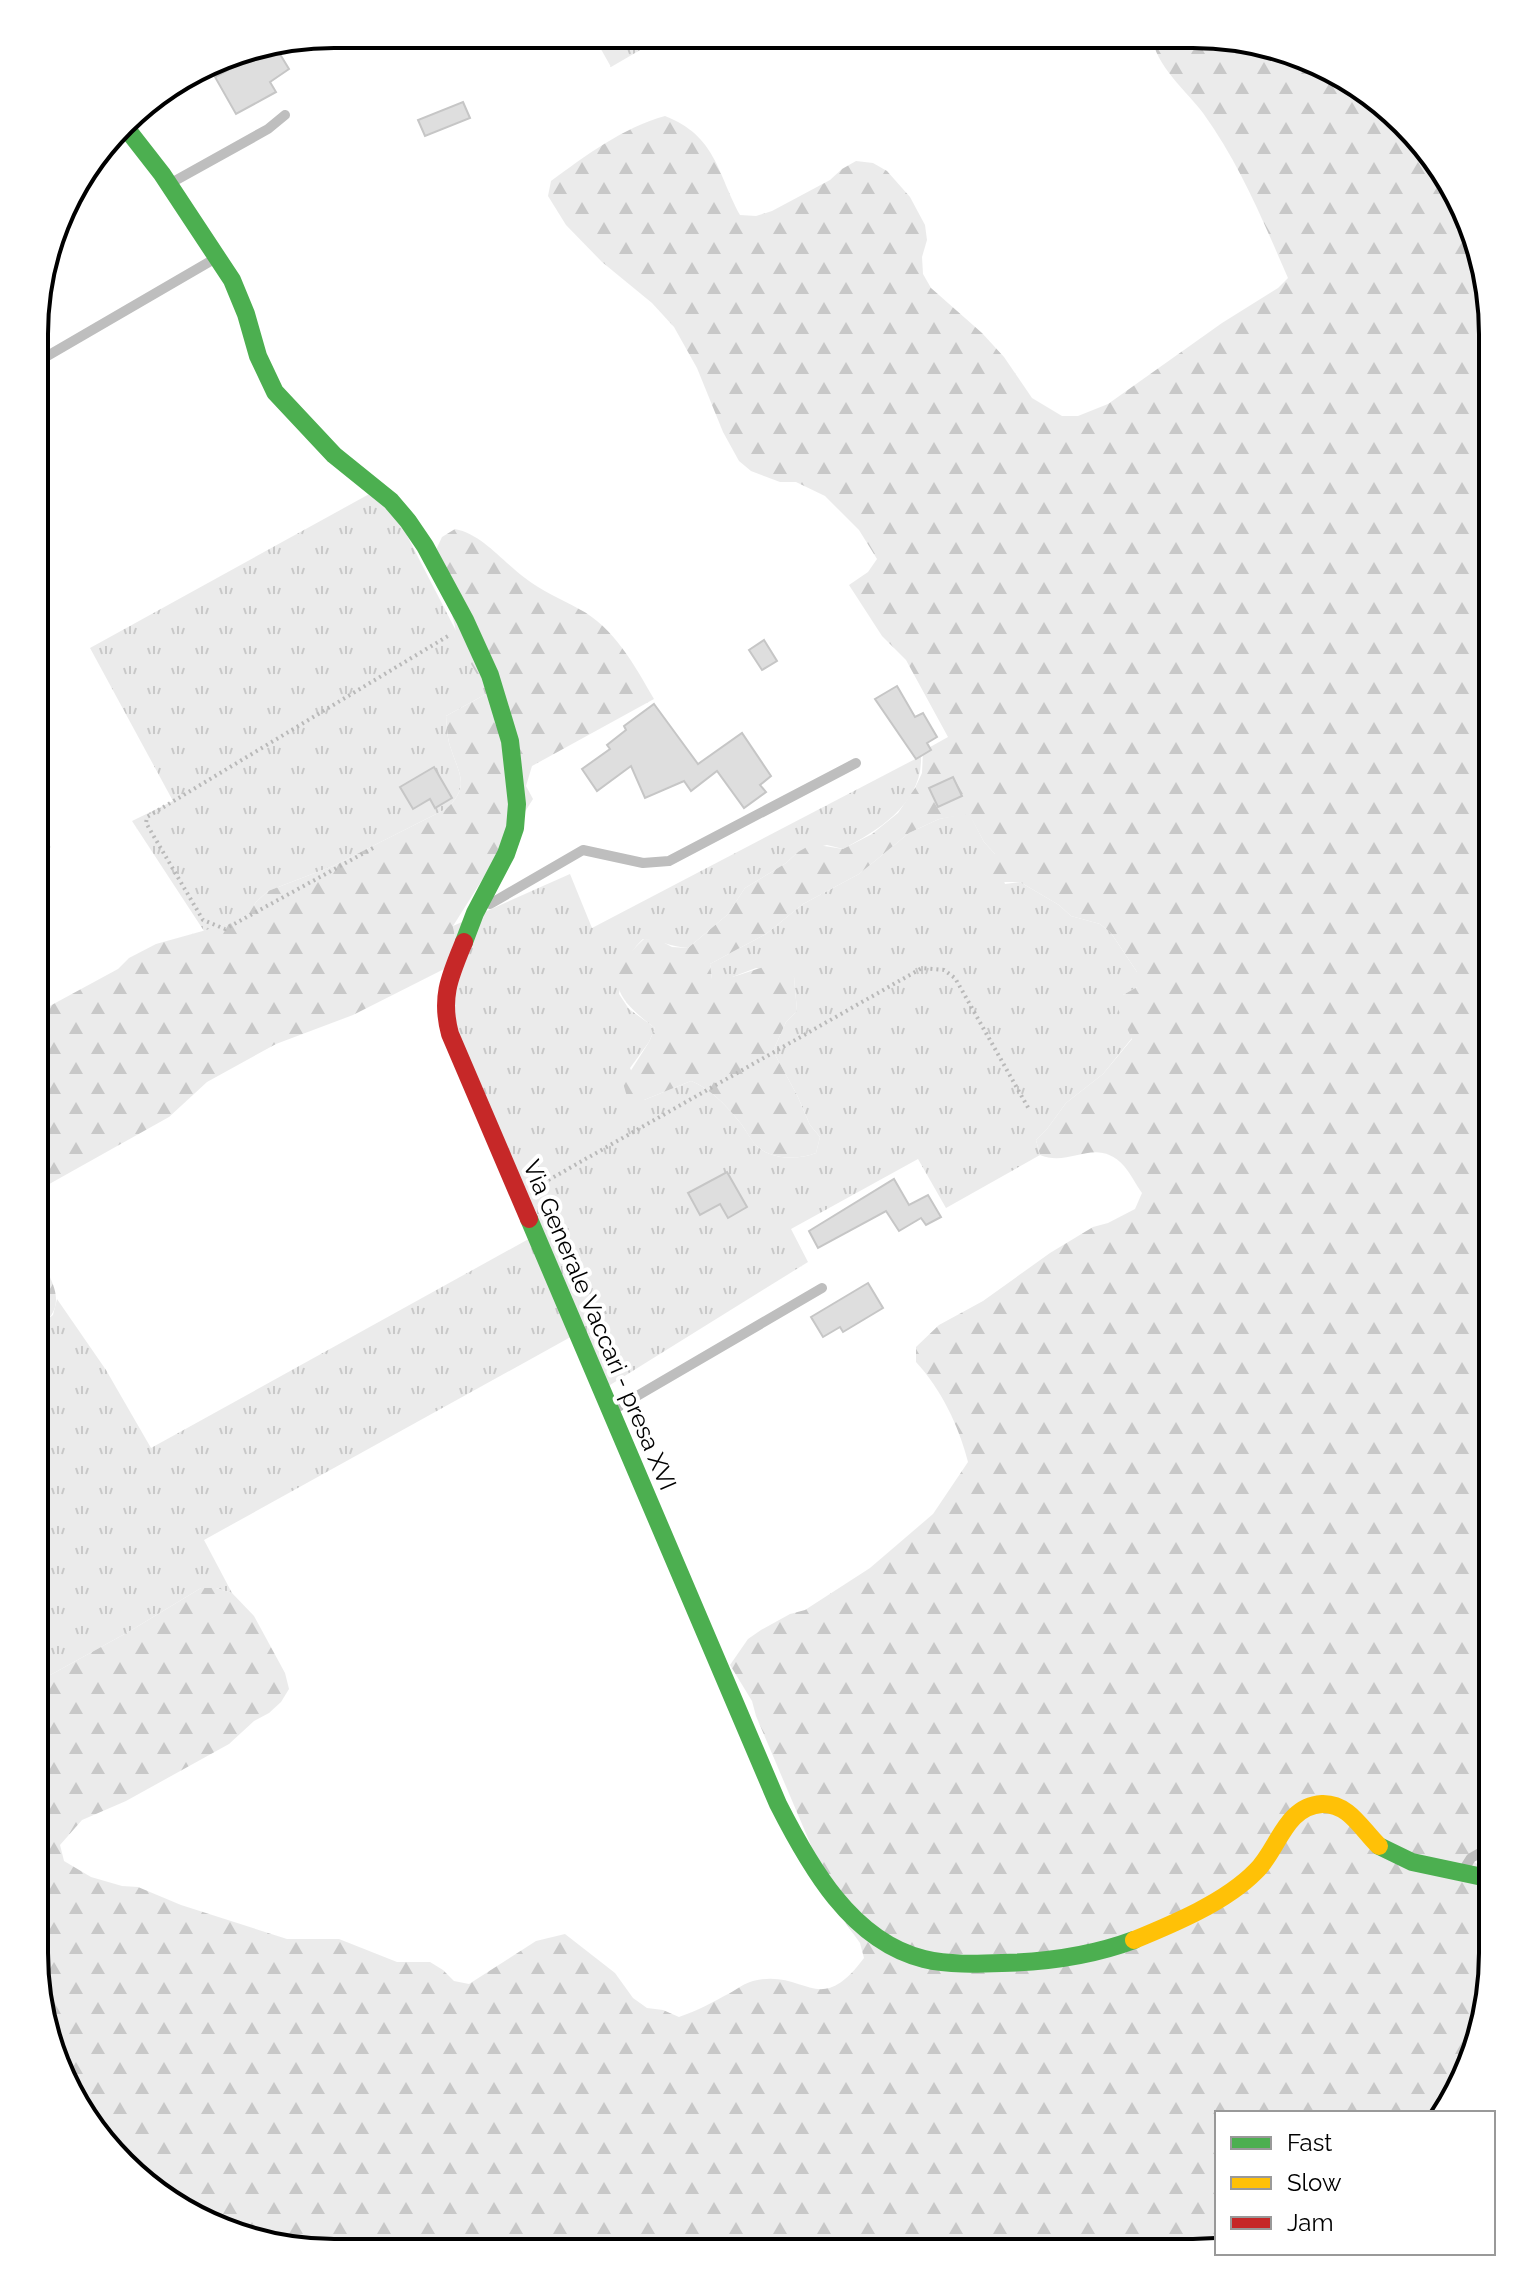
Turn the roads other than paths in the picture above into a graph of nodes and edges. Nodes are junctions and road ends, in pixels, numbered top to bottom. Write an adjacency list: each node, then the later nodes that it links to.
1 (285, 115): 3 (lane)
2 (131, 133): 3 (street, Via Generale Vaccari - presa XVI)
3 (169, 184): 4 (street, Via Generale Vaccari - presa XVI)
4 (217, 257): 5 (lane); 7 (street, Via Generale Vaccari - presa XVI)
5 (48, 356)
6 (856, 763): 7 (lane)
7 (475, 913): 9 (street, Via Generale Vaccari - presa XVI)
8 (822, 1288): 9 (lane)
9 (611, 1411): 11 (street, Via Generale Vaccari - presa XVI)
10 (1479, 1853): 11 (lane)
11 (1463, 1871): 12 (street, Via Generale Vaccari - presa XVI)
12 (1479, 1875)

